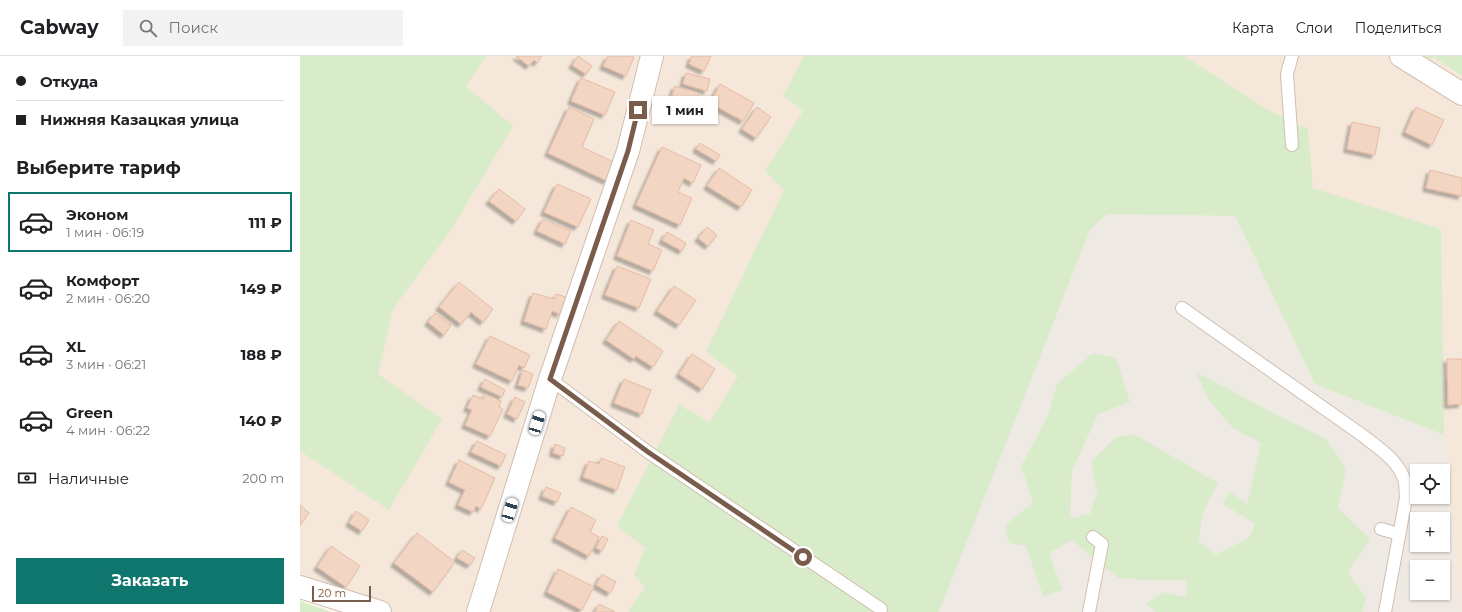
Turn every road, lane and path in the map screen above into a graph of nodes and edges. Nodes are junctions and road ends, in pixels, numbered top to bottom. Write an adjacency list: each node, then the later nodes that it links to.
1 (652, 56): 7 (street)
2 (1292, 56): 5 (lane)
3 (1401, 56): 4 (street)
4 (1462, 94)
5 (1292, 145)
6 (1182, 308): 9 (lane)
7 (550, 379): 12 (lane); 14 (street)
8 (1380, 529): 9 (lane)
9 (1399, 534): 16 (lane)
10 (1093, 537): 15 (lane)
11 (300, 588): 13 (street)
12 (881, 609)
13 (380, 612)
14 (478, 612)
15 (1089, 612)
16 (1385, 612)

